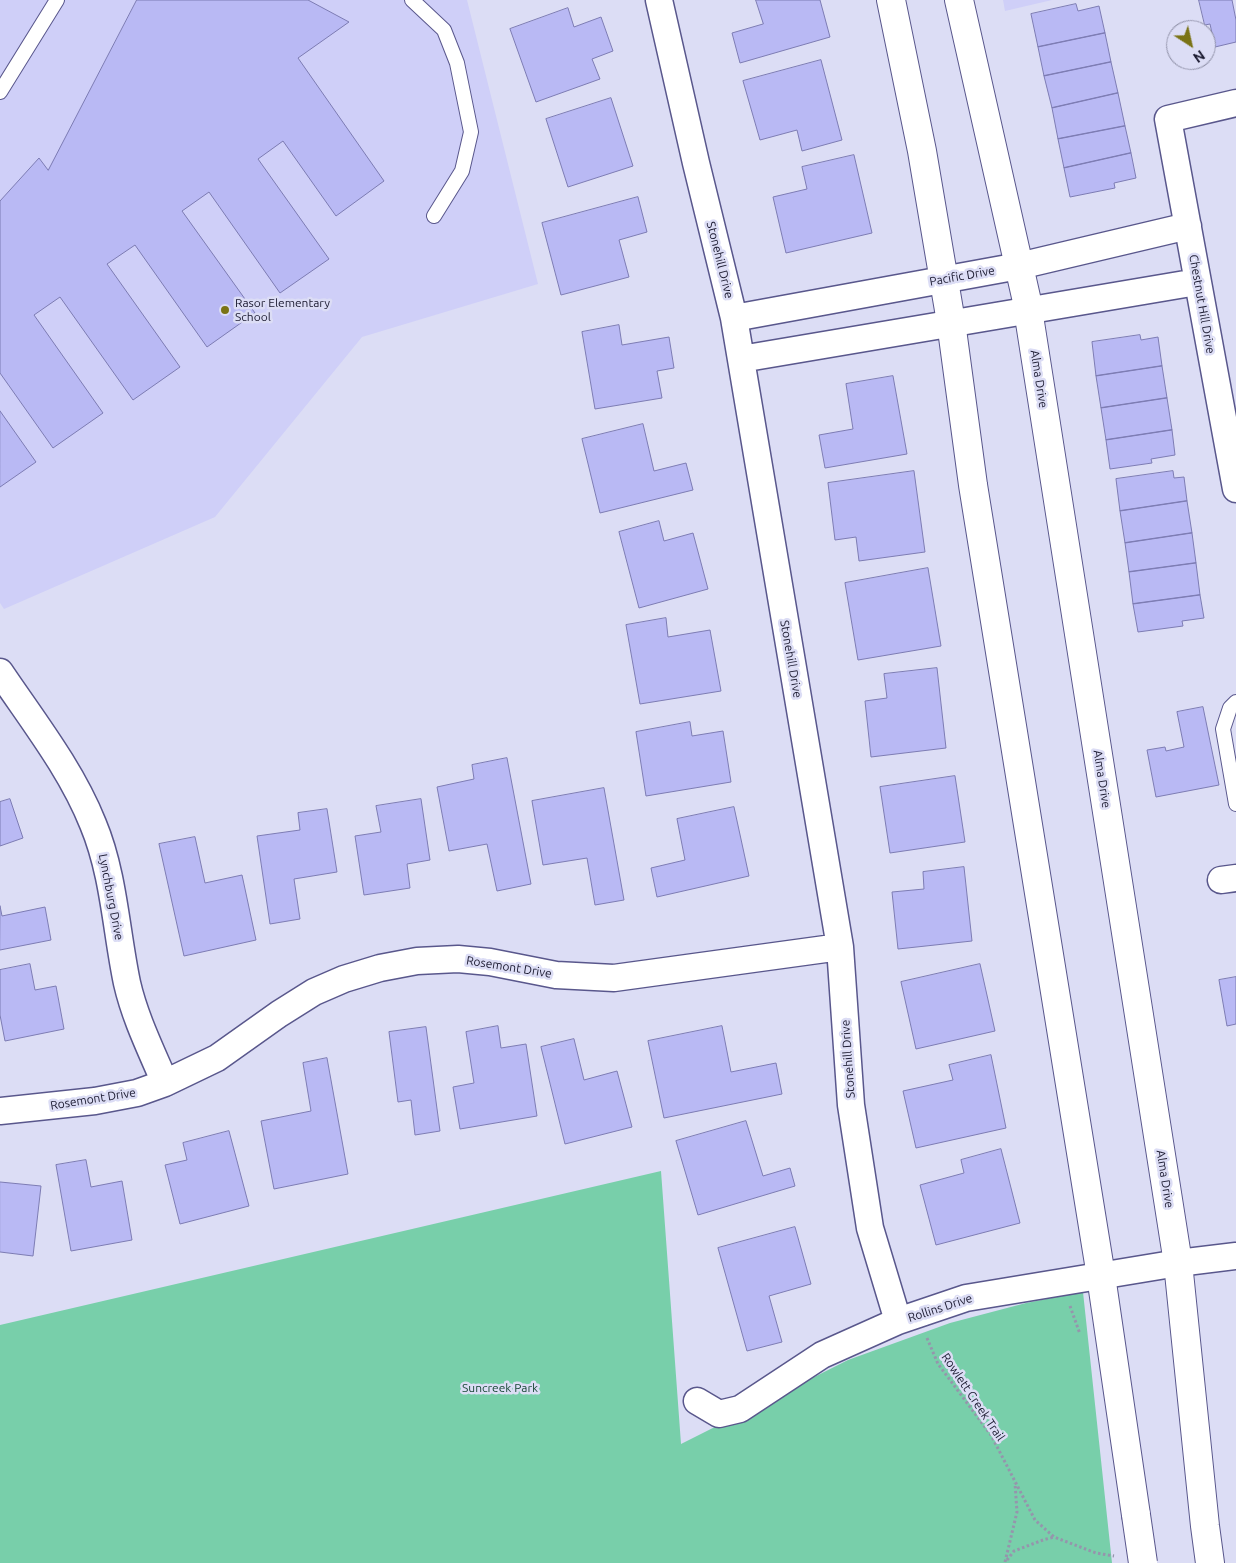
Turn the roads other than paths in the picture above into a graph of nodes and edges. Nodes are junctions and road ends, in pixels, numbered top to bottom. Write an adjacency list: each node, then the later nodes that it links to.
1 (57, 0): 6 (lane)
2 (412, 0): 8 (lane)
3 (659, 0): 14 (street, Stonehill Drive)
4 (891, 0): 11 (main road)
5 (959, 0): 10 (main road, Alma Drive)
6 (0, 92)
7 (1236, 103): 9 (street, Chestnut Hill Drive)
8 (434, 216)
9 (1188, 226): 10 (street, Pacific Drive); 12 (street, Chestnut Hill Drive)
10 (1019, 266): 11 (street, Pacific Drive); 13 (main road, Alma Drive)
11 (943, 280): 14 (street, Pacific Drive); 15 (main road)
12 (1197, 282): 13 (street); 17 (street, Chestnut Hill Drive)
13 (1028, 310): 15 (street); 25 (main road, Alma Drive)
14 (734, 318): 16 (street, Stonehill Drive)
15 (951, 322): 16 (street); 26 (main road)
16 (740, 359): 21 (street, Stonehill Drive)
17 (1236, 490)
18 (0, 672): 22 (street, Lynchburg Drive)
19 (1236, 702): 20 (lane)
20 (1236, 804)
21 (840, 947): 22 (street, Rosemont Drive); 27 (street, Stonehill Drive)
22 (165, 1083): 23 (street, Rosemont Drive)
23 (0, 1111)
24 (1236, 1256): 25 (street, Rollins Drive)
25 (1178, 1263): 26 (street, Rollins Drive); 30 (main road, Alma Drive)
26 (1101, 1276): 27 (street, Rollins Drive); 29 (main road, bridge)
27 (908, 1318): 28 (street, Rollins Drive)
28 (697, 1401)
29 (1133, 1560)
30 (1210, 1563)

